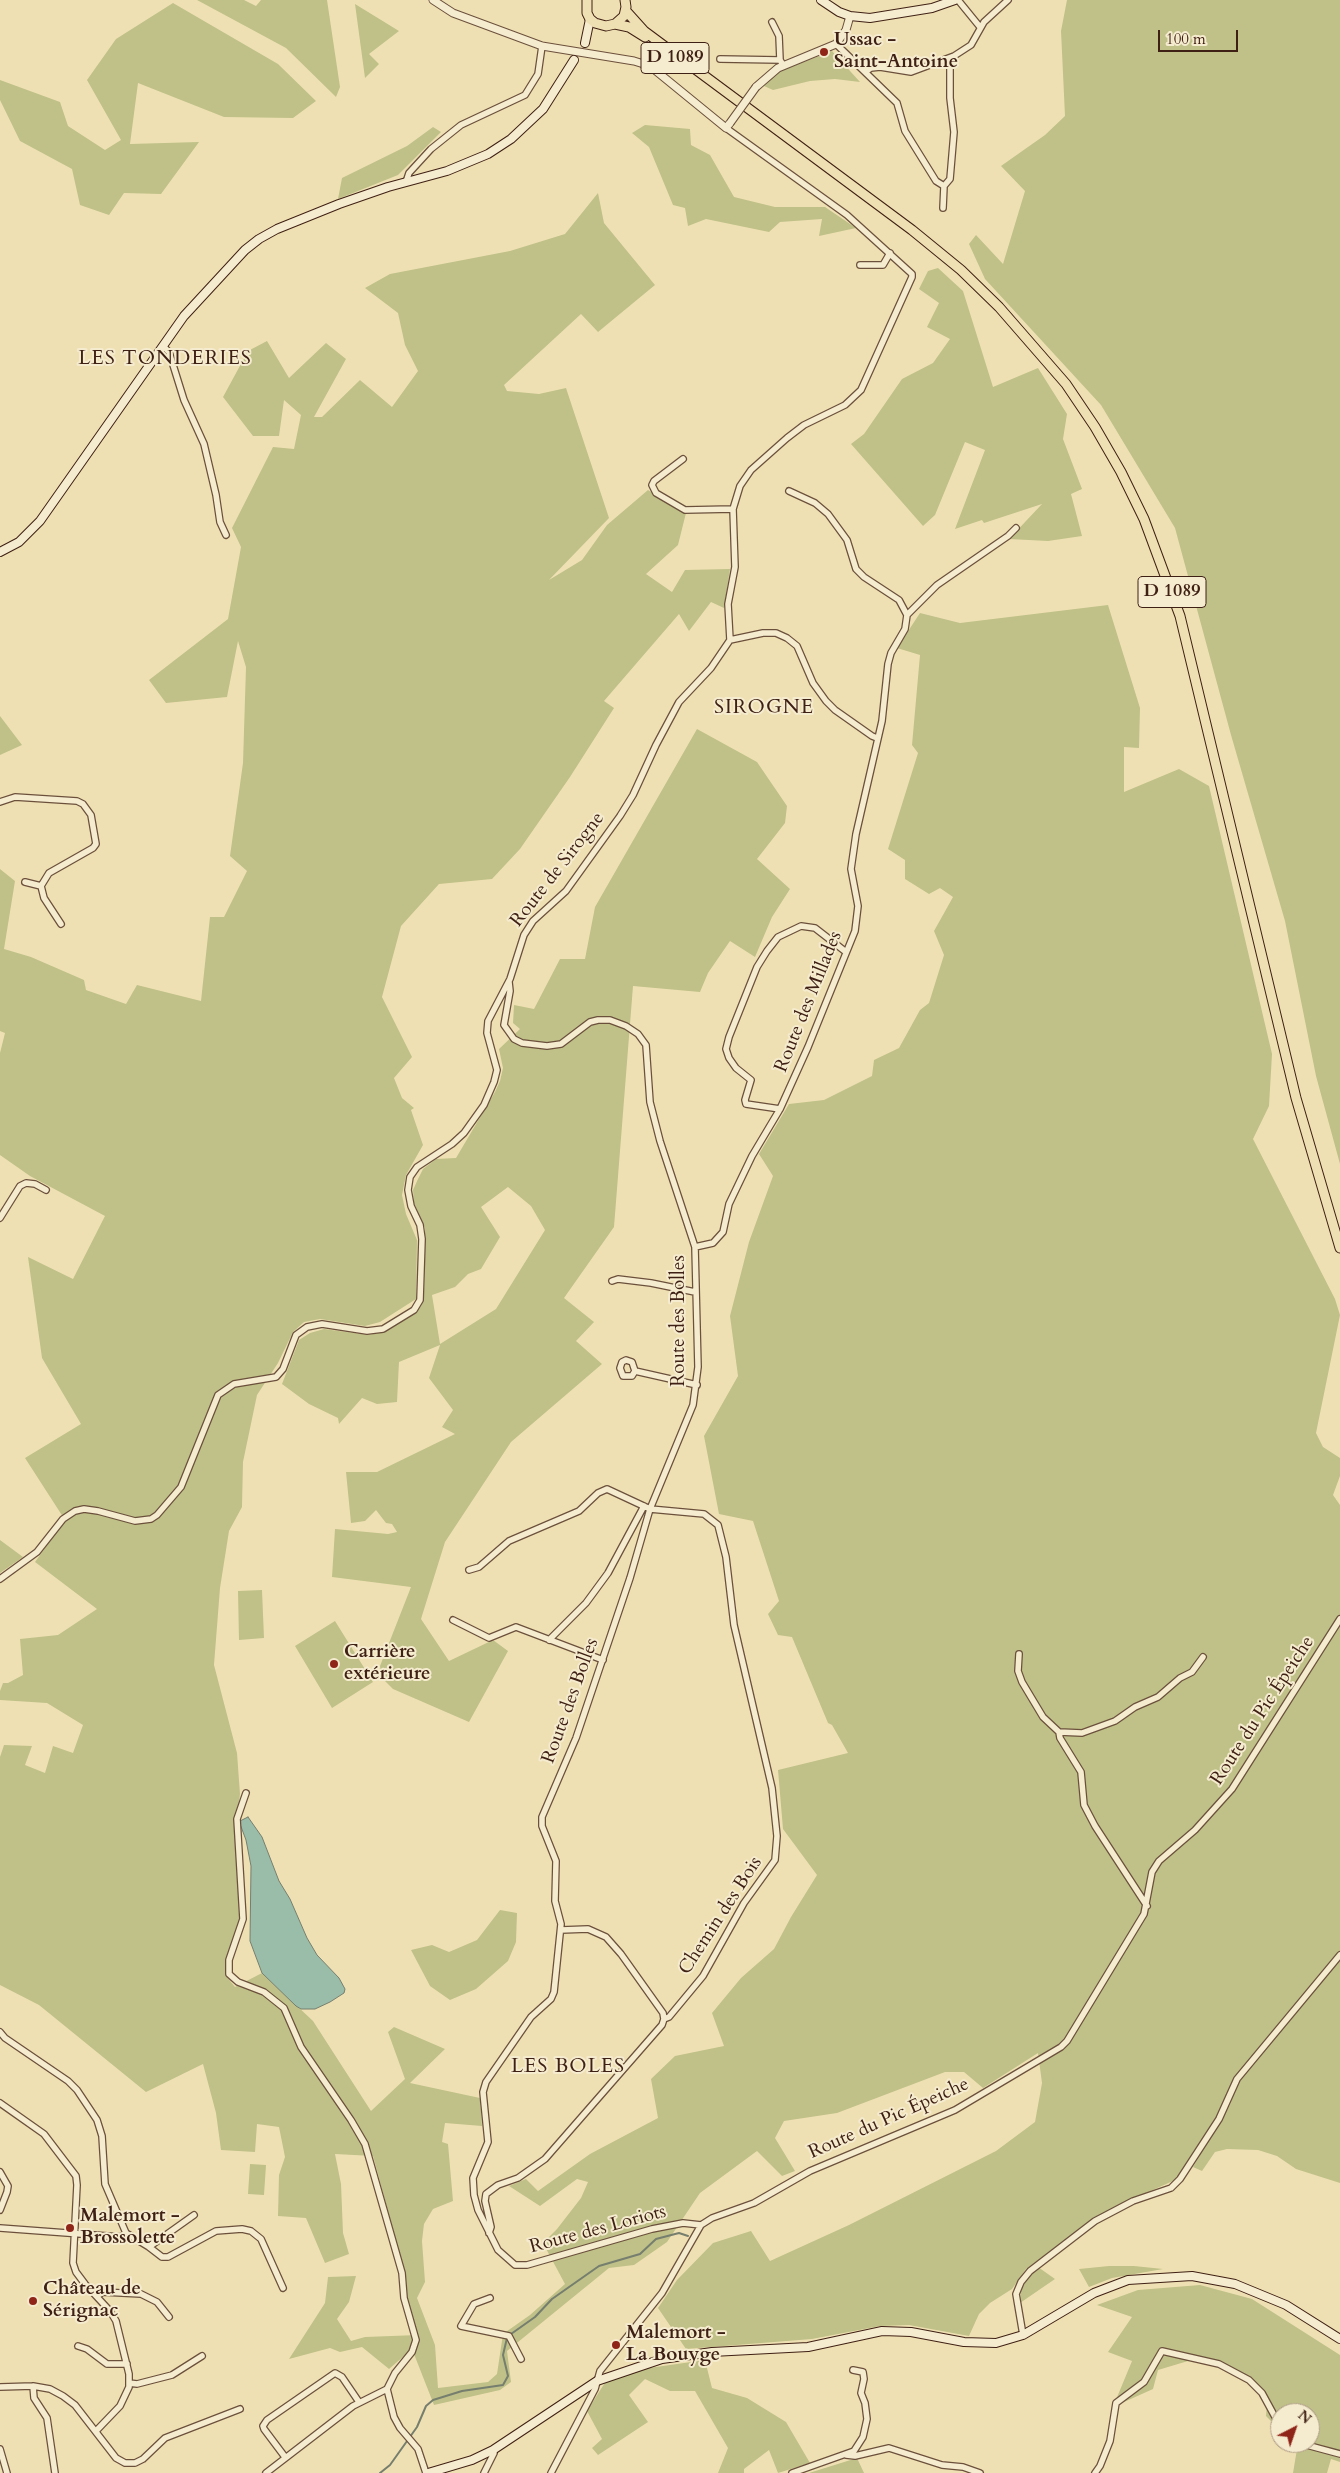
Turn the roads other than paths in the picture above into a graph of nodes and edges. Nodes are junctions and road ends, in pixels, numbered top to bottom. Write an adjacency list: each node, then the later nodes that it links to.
1 (433, 0): 14 (street)
2 (822, 0): 7 (main road)
3 (956, 0): 7 (main road); 12 (street)
4 (1008, 0): 12 (street)
5 (584, 2): 8 (highway)
6 (626, 3): 10 (highway, D 1089); 20 (highway, D 1089)
7 (850, 16): 13 (street)
8 (590, 19): 11 (highway); 11 (main road)
9 (772, 22): 18 (street)
10 (616, 24): 11 (highway, D 1089); 20 (highway, D 1089)
11 (602, 26)
12 (980, 27): 15 (street)
13 (836, 44): 18 (street); 19 (street)
14 (542, 46): 21 (street); 22 (street)
15 (954, 56): 19 (street); 23 (street)
16 (720, 59): 18 (street)
17 (574, 60): 22 (main road)
18 (782, 63): 21 (street, bridge)
19 (865, 72): 23 (street)
20 (732, 98): 47 (highway, D 1089)
21 (728, 126): 25 (street)
22 (406, 182): 27 (main road)
23 (944, 186): 24 (street)
24 (943, 208)
25 (890, 253): 26 (street); 30 (street)
26 (860, 265)
27 (163, 346): 32 (street); 33 (main road)
28 (683, 459): 30 (street)
29 (789, 491): 34 (street)
30 (733, 509): 35 (street)
31 (1016, 528): 34 (street)
32 (226, 535)
33 (0, 552)
34 (907, 615): 36 (street, Route des Millades)
35 (730, 640): 36 (street); 42 (street, Route de Sirogne)
36 (877, 738): 41 (street, Route des Millades)
37 (0, 802): 39 (street)
38 (25, 882): 39 (street)
39 (41, 886): 40 (street)
40 (61, 924)
41 (846, 952): 43 (street, Route des Millades); 43 (street)
42 (509, 982): 46 (street, Route des Bolles); 54 (street, Route de Sirogne)
43 (780, 1109): 46 (street, Route des Millades)
44 (46, 1190): 45 (street)
45 (0, 1218)
46 (695, 1247): 49 (street, Route des Bolles)
47 (1340, 1248)
48 (612, 1281): 49 (street)
49 (695, 1292): 51 (street, Route des Bolles)
50 (636, 1371): 51 (street)
51 (697, 1385): 52 (street, Route des Bolles)
52 (647, 1507): 53 (street, Chemin des Bois); 57 (street); 60 (street, Route des Bolles); 67 (street, Chemin des Bois)
53 (469, 1570)
54 (0, 1579)
55 (453, 1620): 57 (street)
56 (1340, 1620): 64 (street, Route du Pic Épeiche)
57 (549, 1640): 60 (street)
58 (1019, 1654): 61 (street)
59 (1203, 1657): 61 (street)
60 (603, 1660): 63 (street, Route des Bolles)
61 (1059, 1732): 64 (street)
62 (246, 1793): 94 (street)
63 (542, 1817): 65 (street, Route des Loriots)
64 (1147, 1906): 73 (street, Route du Pic Épeiche)
65 (561, 1930): 67 (street); 77 (street, Route des Loriots)
66 (1340, 1955): 83 (street)
67 (664, 2019): 77 (street, Chemin des Bois)
68 (0, 2032): 75 (street)
69 (0, 2104): 76 (street)
70 (0, 2172): 71 (street)
71 (0, 2210)
72 (194, 2215): 78 (street)
73 (701, 2225): 77 (street, Route des Loriots); 90 (street)
74 (0, 2228): 76 (street)
75 (126, 2232): 76 (street); 78 (street)
76 (75, 2233): 80 (street)
77 (489, 2233)
78 (149, 2247): 79 (street)
79 (283, 2288)
80 (97, 2296): 82 (street); 88 (street)
81 (490, 2298): 87 (street)
82 (169, 2316)
83 (1023, 2335): 84 (main road); 90 (main road)
84 (1340, 2339)
85 (78, 2346): 88 (street)
86 (202, 2356): 91 (street)
87 (521, 2359)
88 (127, 2364): 91 (street)
89 (853, 2370): 103 (street)
90 (597, 2381): 101 (main road); 110 (street)
91 (129, 2383): 98 (street)
92 (33, 2386): 93 (street); 98 (street); 106 (street)
93 (0, 2387)
94 (386, 2389): 95 (street); 108 (street)
95 (359, 2402): 104 (street); 104 (street)
96 (1270, 2408): 113 (street)
97 (240, 2409): 98 (street)
98 (96, 2431)
99 (0, 2449): 105 (street)
100 (1320, 2449): 102 (street)
101 (493, 2450): 108 (main road); 109 (street)
102 (1340, 2454)
103 (844, 2455): 111 (street); 112 (street)
104 (285, 2457): 107 (street)
105 (7, 2473)
106 (55, 2473)
107 (266, 2473)
108 (427, 2473)
109 (484, 2473)
110 (551, 2473)
111 (792, 2473)
112 (980, 2473)
113 (1095, 2473)

